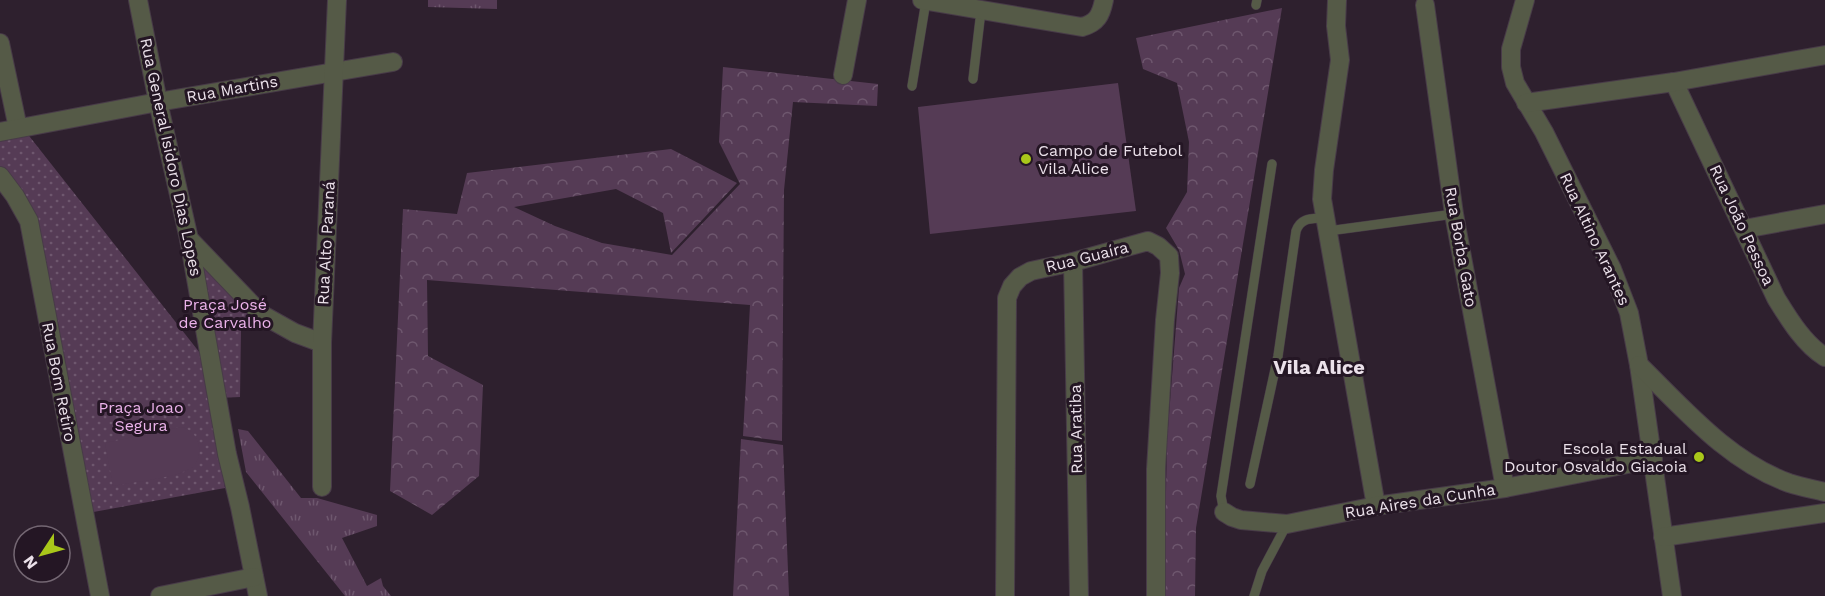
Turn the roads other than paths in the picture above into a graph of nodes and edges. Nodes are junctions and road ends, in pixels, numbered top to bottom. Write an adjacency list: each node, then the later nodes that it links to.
1 (138, 0): 18 (street, Rua General Isidoro Dias Lopes)
2 (337, 0): 13 (street, Rua Alto Paraná)
3 (857, 0): 14 (street)
4 (1104, 0): 9 (street)
5 (1337, 0): 26 (street)
6 (1525, 0): 19 (street, Rua Altino Arantes)
7 (924, 1): 9 (street); 17 (lane)
8 (1425, 5): 24 (street, Rua Borba Gato)
9 (981, 11): 15 (lane)
10 (0, 43): 20 (street)
11 (1825, 55): 16 (street)
12 (393, 62): 13 (street, Rua Martins)
13 (333, 72): 18 (street, Rua Martins); 30 (street, Rua Alto Paraná)
14 (843, 75)
15 (973, 79)
16 (1674, 82): 19 (street); 27 (street, Rua João Pessoa)
17 (912, 86)
18 (158, 102): 20 (street, Rua Martins); 28 (street, Rua General Isidoro Dias Lopes)
19 (1526, 103): 32 (street, Rua Altino Arantes)
20 (18, 128): 21 (street, Rua Martins)
21 (0, 132)
22 (1272, 164): 39 (lane)
23 (0, 177): 44 (street, Rua Bom Retiro)
24 (1454, 214): 26 (lane); 36 (street, Rua Borba Gato)
25 (1825, 214): 27 (street)
26 (1326, 225): 34 (lane); 38 (street)
27 (1744, 228): 31 (street, Rua João Pessoa)
28 (189, 239): 30 (street); 43 (street, Rua General Isidoro Dias Lopes)
29 (1073, 262): 47 (street, Rua Guaíra); 48 (street, Rua Aratiba); 49 (street, Rua Guaíra)
30 (322, 343): 35 (street, Rua Alto Paraná)
31 (1825, 357)
32 (1639, 365): 33 (street, Rua Altino Arantes); 37 (street)
33 (1653, 459): 36 (street, Rua Aires da Cunha); 42 (street, Rua Altino Arantes)
34 (1250, 484)
35 (322, 487)
36 (1505, 488): 38 (street, Rua Aires da Cunha)
37 (1825, 492)
38 (1376, 506): 41 (street, Rua Aires da Cunha)
39 (1224, 512): 41 (street, Rua Aires da Cunha)
40 (1825, 513): 42 (street)
41 (1287, 524): 50 (lane)
42 (1663, 537): 51 (street, Rua Altino Arantes)
43 (254, 577): 45 (street); 46 (street, Rua General Isidoro Dias Lopes)
44 (100, 596)
45 (160, 596)
46 (258, 596)
47 (1005, 596)
48 (1079, 596)
49 (1156, 596)
50 (1254, 596)
51 (1672, 596)

